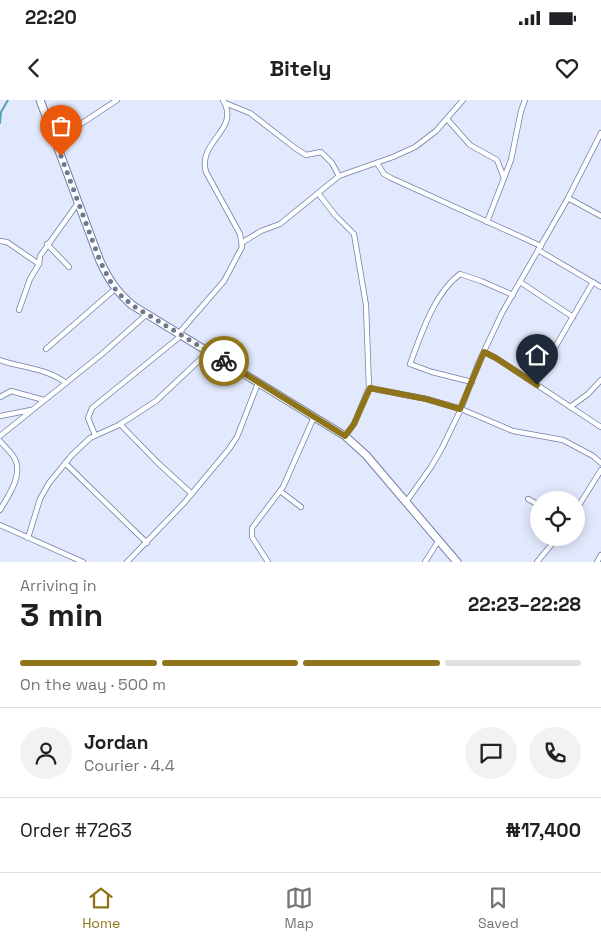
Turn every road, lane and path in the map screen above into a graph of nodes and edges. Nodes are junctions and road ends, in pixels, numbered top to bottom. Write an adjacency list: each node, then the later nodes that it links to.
1 (40, 100): 8 (main road)
2 (117, 100): 8 (street)
3 (464, 100): 6 (street)
4 (525, 100): 11 (street)
5 (224, 101): 10 (street); 18 (street)
6 (447, 119): 9 (street); 11 (street)
7 (601, 133): 13 (street)
8 (55, 141): 14 (main road)
9 (377, 163): 10 (street); 16 (street)
10 (340, 176): 12 (street)
11 (504, 178): 16 (street)
12 (318, 192): 18 (street); 41 (street)
13 (568, 198): 15 (street); 20 (street)
14 (78, 202): 19 (street); 26 (main road)
15 (601, 216)
16 (487, 222): 20 (street)
17 (0, 241): 21 (street)
18 (242, 242): 31 (street)
19 (47, 244): 21 (street); 22 (street)
20 (540, 248): 23 (street); 24 (street)
21 (39, 264): 28 (street)
22 (69, 267)
23 (520, 282): 27 (street); 30 (street)
24 (593, 282): 25 (street); 30 (street)
25 (601, 287)
26 (115, 289): 29 (main road); 32 (street)
27 (513, 295): 34 (street); 38 (street)
28 (19, 310)
29 (148, 314): 31 (main road); 39 (street)
30 (573, 317): 36 (street)
31 (180, 334): 33 (main road); 52 (street)
32 (46, 349)
33 (208, 352): 40 (main road); 49 (street)
34 (484, 352): 36 (street); 38 (street)
35 (0, 360): 39 (street)
36 (526, 378): 44 (street)
37 (601, 380): 44 (street)
38 (472, 382): 45 (street)
39 (66, 383): 43 (street)
40 (258, 383): 48 (main road); 59 (street)
41 (370, 388): 45 (street); 53 (street)
42 (0, 396): 43 (street)
43 (44, 400): 46 (street)
44 (570, 407): 50 (street)
45 (460, 409): 56 (street); 61 (street)
46 (32, 410): 47 (street); 51 (street)
47 (0, 416)
48 (314, 417): 53 (main road); 58 (street)
49 (120, 424): 52 (street); 59 (street)
50 (601, 427)
51 (0, 436)
52 (95, 436): 55 (street)
53 (345, 436): 61 (main road)
54 (0, 441): 63 (street)
55 (65, 463): 65 (street); 67 (street)
56 (601, 463)
57 (601, 470): 60 (street)
58 (280, 490): 62 (street); 73 (street)
59 (192, 494): 67 (street)
60 (585, 496)
61 (406, 502): 66 (main road)
62 (301, 508)
63 (0, 510)
64 (0, 525): 65 (street)
65 (28, 538): 71 (street)
66 (439, 540): 69 (main road); 74 (street)
67 (147, 542): 72 (street)
68 (550, 546): 77 (street)
69 (452, 556): 75 (street); 76 (main road)
70 (601, 556): 78 (street)
71 (83, 562)
72 (128, 562)
73 (268, 562)
74 (425, 562)
75 (446, 562)
76 (457, 562)
77 (537, 562)
78 (597, 562)

